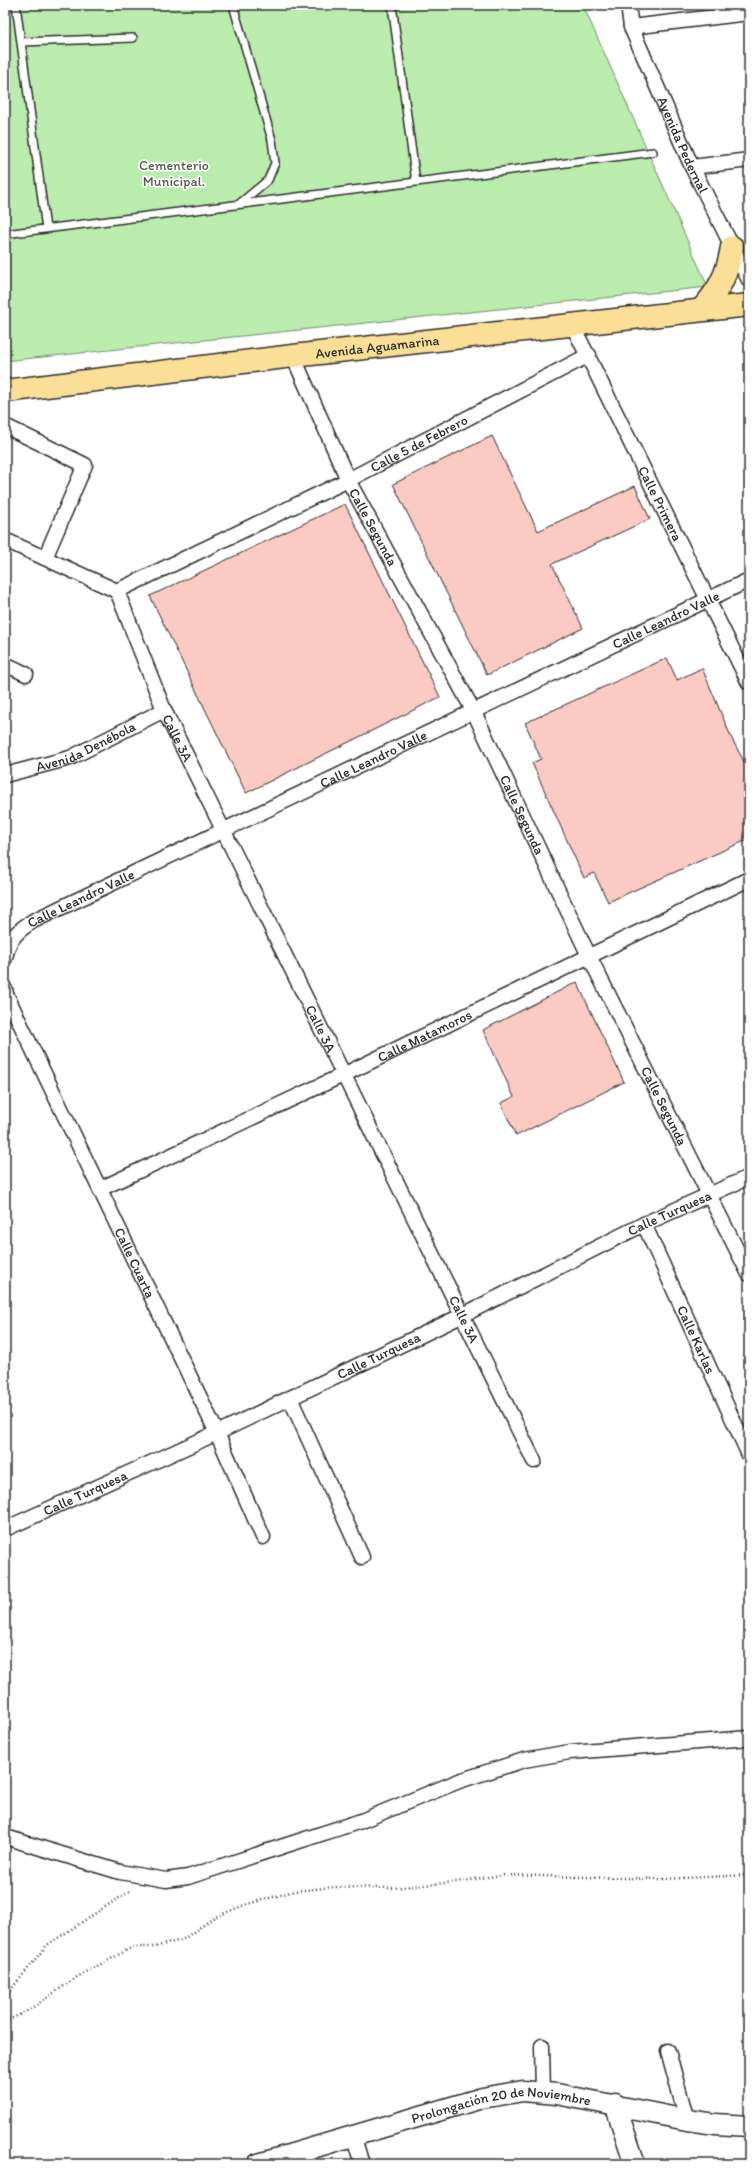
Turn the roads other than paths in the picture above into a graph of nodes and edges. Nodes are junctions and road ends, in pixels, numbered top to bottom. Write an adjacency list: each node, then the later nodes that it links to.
1 (16, 5): 8 (lane)
2 (233, 5): 13 (lane)
3 (392, 5): 12 (lane)
4 (628, 5): 6 (street, Avenida Pedernal)
5 (749, 12): 6 (street)
6 (630, 27): 11 (street, Avenida Pedernal)
7 (133, 38): 8 (lane)
8 (21, 42): 14 (lane)
9 (653, 152): 12 (lane)
10 (749, 160): 11 (street)
11 (692, 167): 16 (street, Avenida Pedernal)
12 (416, 182): 13 (lane)
13 (239, 204): 14 (lane)
14 (46, 228): 15 (lane)
15 (5, 234)
16 (732, 247): 17 (street, Avenida Pedernal); 19 (main road)
17 (749, 280)
18 (749, 305): 19 (main road, Avenida Aguamarina)
19 (701, 310): 20 (main road, Avenida Aguamarina)
20 (572, 324): 21 (street, Calle Primera); 22 (main road, Avenida Aguamarina)
21 (589, 355): 25 (street, Calle 5 de Febrero); 30 (street, Calle Primera)
22 (293, 356): 23 (main road, Avenida Aguamarina); 25 (street, Calle Segunda)
23 (5, 391)
24 (5, 426): 27 (street)
25 (348, 480): 29 (street, Calle 5 de Febrero); 35 (street, Calle Segunda)
26 (5, 540): 27 (street)
27 (45, 558): 29 (street)
28 (749, 580): 30 (street, Calle Leandro Valle)
29 (117, 591): 34 (street, Calle 3A)
30 (710, 601): 33 (street, Calle Primera); 35 (street, Calle Leandro Valle)
31 (5, 664): 32 (street)
32 (26, 674)
33 (749, 683)
34 (164, 710): 36 (street, Avenida Denébola); 37 (street, Calle 3A)
35 (474, 712): 37 (street, Calle Leandro Valle); 40 (street, Calle Segunda)
36 (7, 774)
37 (222, 832): 39 (street, Calle Leandro Valle); 42 (street, Calle 3A)
38 (749, 879): 40 (street, Calle Matamoros)
39 (6, 953)
40 (589, 956): 42 (street, Calle Matamoros); 45 (street, Calle Segunda)
41 (5, 992): 44 (street, Calle Cuarta)
42 (345, 1074): 44 (street, Calle Matamoros); 48 (street, Calle 3A)
43 (749, 1177): 45 (street, Calle Turquesa)
44 (100, 1189): 50 (street, Calle Cuarta)
45 (711, 1195): 46 (street, Calle Turquesa); 47 (street, Calle Segunda)
46 (644, 1224): 48 (street, Calle Turquesa); 51 (street, Calle Karlas)
47 (749, 1274)
48 (461, 1316): 49 (street, Calle Turquesa); 52 (street, Calle 3A)
49 (290, 1398): 50 (street, Calle Turquesa); 55 (street)
50 (217, 1433): 53 (street, Calle Turquesa); 54 (street, Calle Cuarta)
51 (749, 1455)
52 (534, 1461)
53 (5, 1528)
54 (263, 1537)
55 (362, 1557)
56 (749, 1738): 57 (street)
57 (5, 1837)
58 (542, 2046): 60 (street)
59 (668, 2051): 62 (street)
60 (543, 2093): 61 (main road, Prolongación 20 de Noviembre); 64 (main road, Prolongación 20 de Noviembre)
61 (615, 2104): 62 (main road, Prolongación 20 de Noviembre); 67 (main road)
62 (688, 2120): 63 (main road, Prolongación 20 de Noviembre)
63 (749, 2126)
64 (353, 2135): 65 (main road, Prolongación 20 de Noviembre); 66 (street)
65 (258, 2164)
66 (362, 2164)
67 (635, 2164)

